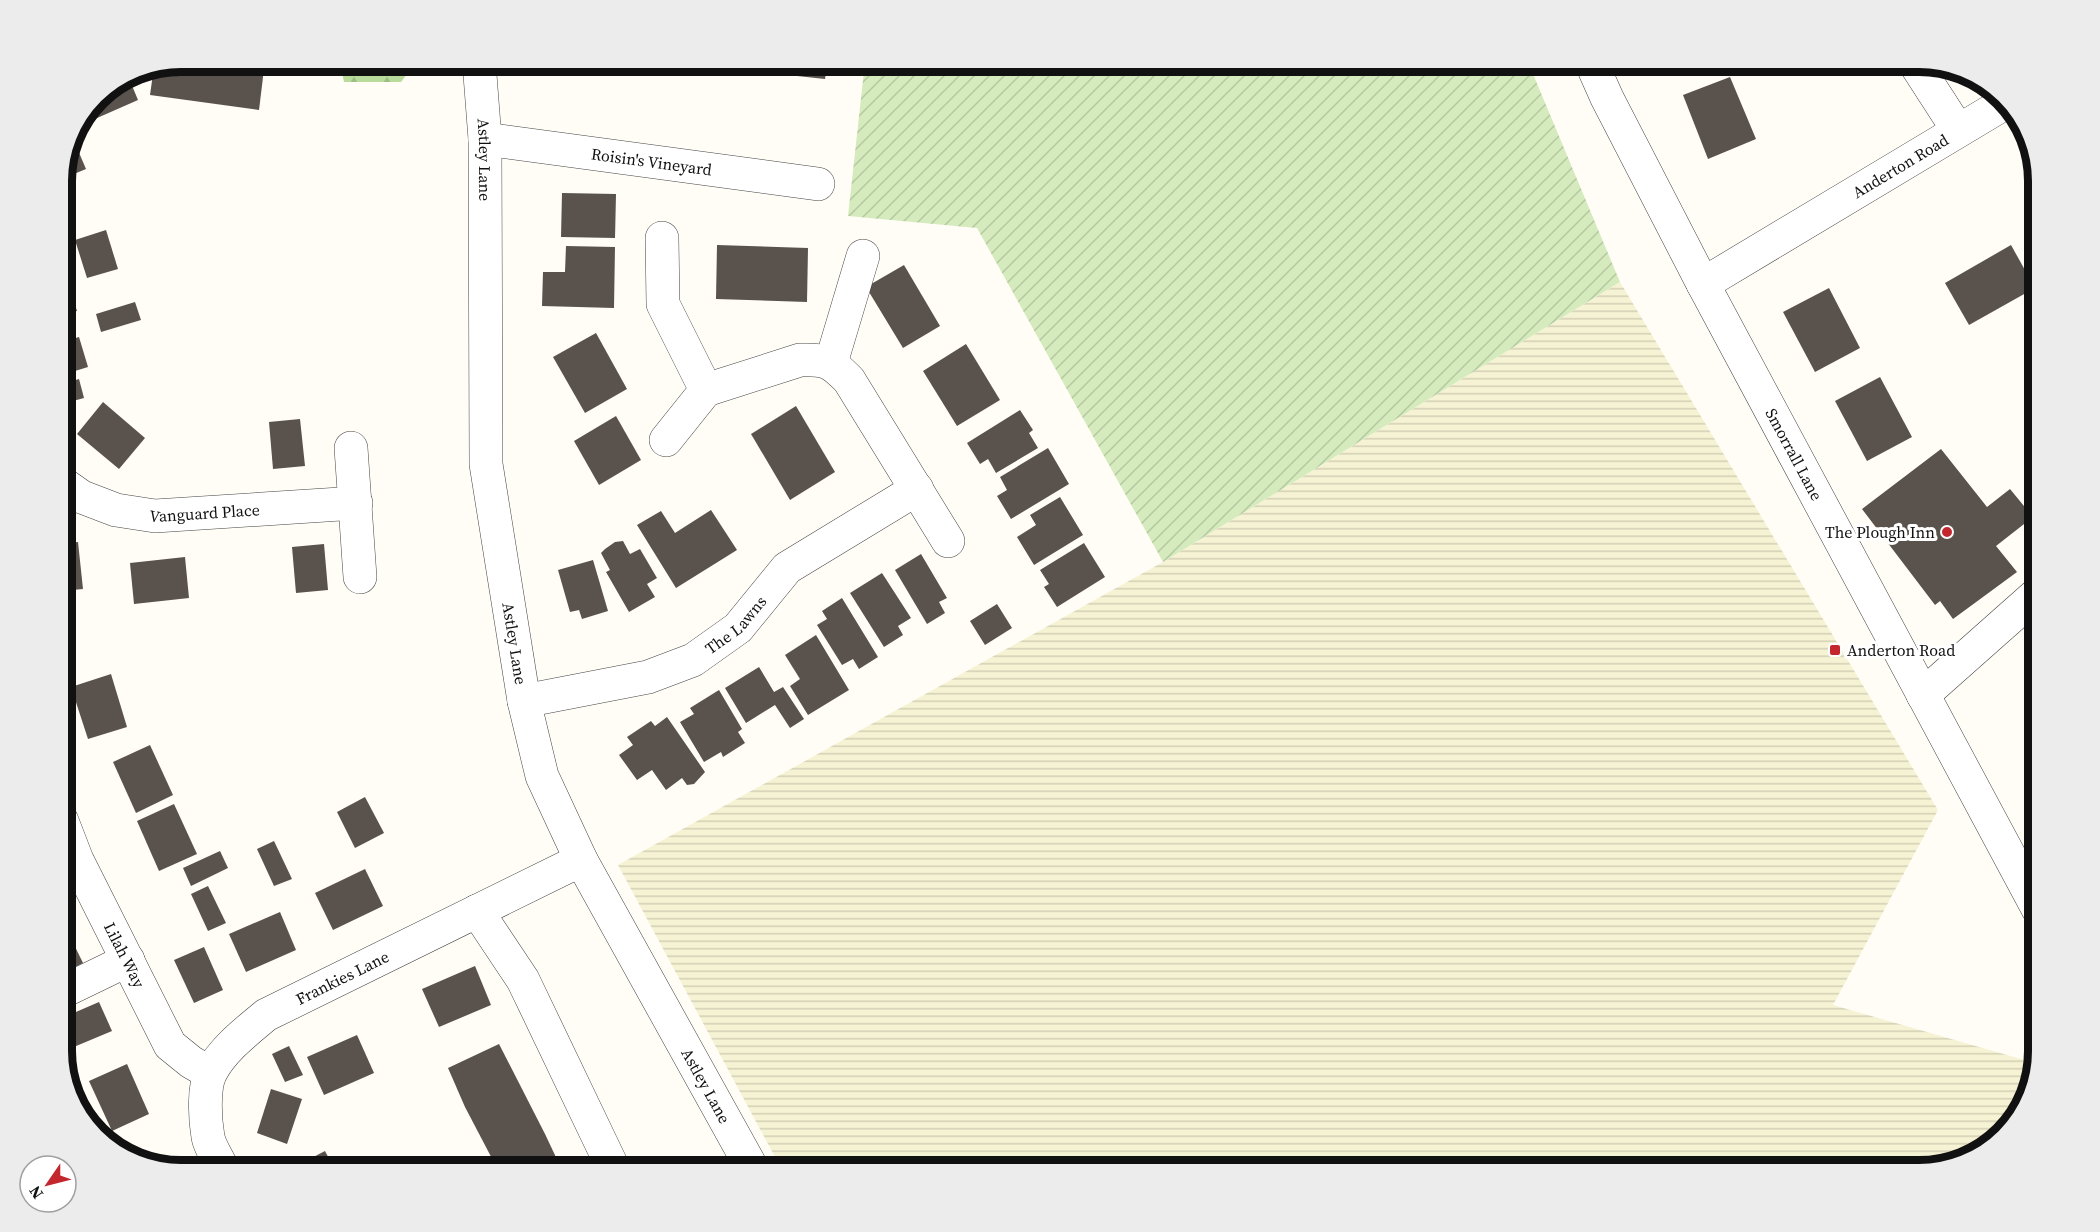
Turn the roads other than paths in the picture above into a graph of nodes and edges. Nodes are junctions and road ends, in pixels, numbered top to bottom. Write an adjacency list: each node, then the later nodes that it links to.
1 (480, 72): 6 (street, Astley Lane)
2 (1595, 72): 10 (street, Smorrall Lane)
3 (1921, 72): 5 (street)
4 (1998, 107): 5 (street, Anderton Road)
5 (1958, 130): 10 (street, Anderton Road)
6 (485, 139): 7 (street, Roisin's Vineyard); 22 (street, Astley Lane)
7 (818, 184)
8 (662, 238): 12 (street)
9 (863, 256): 11 (street)
10 (1703, 284): 21 (street, Smorrall Lane)
11 (831, 363): 12 (street); 15 (street)
12 (706, 390): 13 (street)
13 (666, 440)
14 (351, 448): 17 (street)
15 (917, 489): 18 (street); 22 (street, The Lawns)
16 (72, 490): 17 (street, Vanguard Place)
17 (356, 503): 19 (street)
18 (948, 541)
19 (360, 577)
20 (2028, 602): 21 (street)
21 (1923, 695): 25 (street, Smorrall Lane)
22 (524, 701): 24 (street, Astley Lane)
23 (72, 847): 27 (street, Lilah Way)
24 (581, 860): 26 (street, Frankies Lane); 32 (street, Astley Lane)
25 (2028, 890)
26 (477, 911): 29 (street, Frankies Lane); 31 (street)
27 (128, 960): 28 (street); 29 (street, Lilah Way)
28 (72, 987)
29 (210, 1073): 30 (street)
30 (218, 1160)
31 (609, 1160)
32 (747, 1160)

